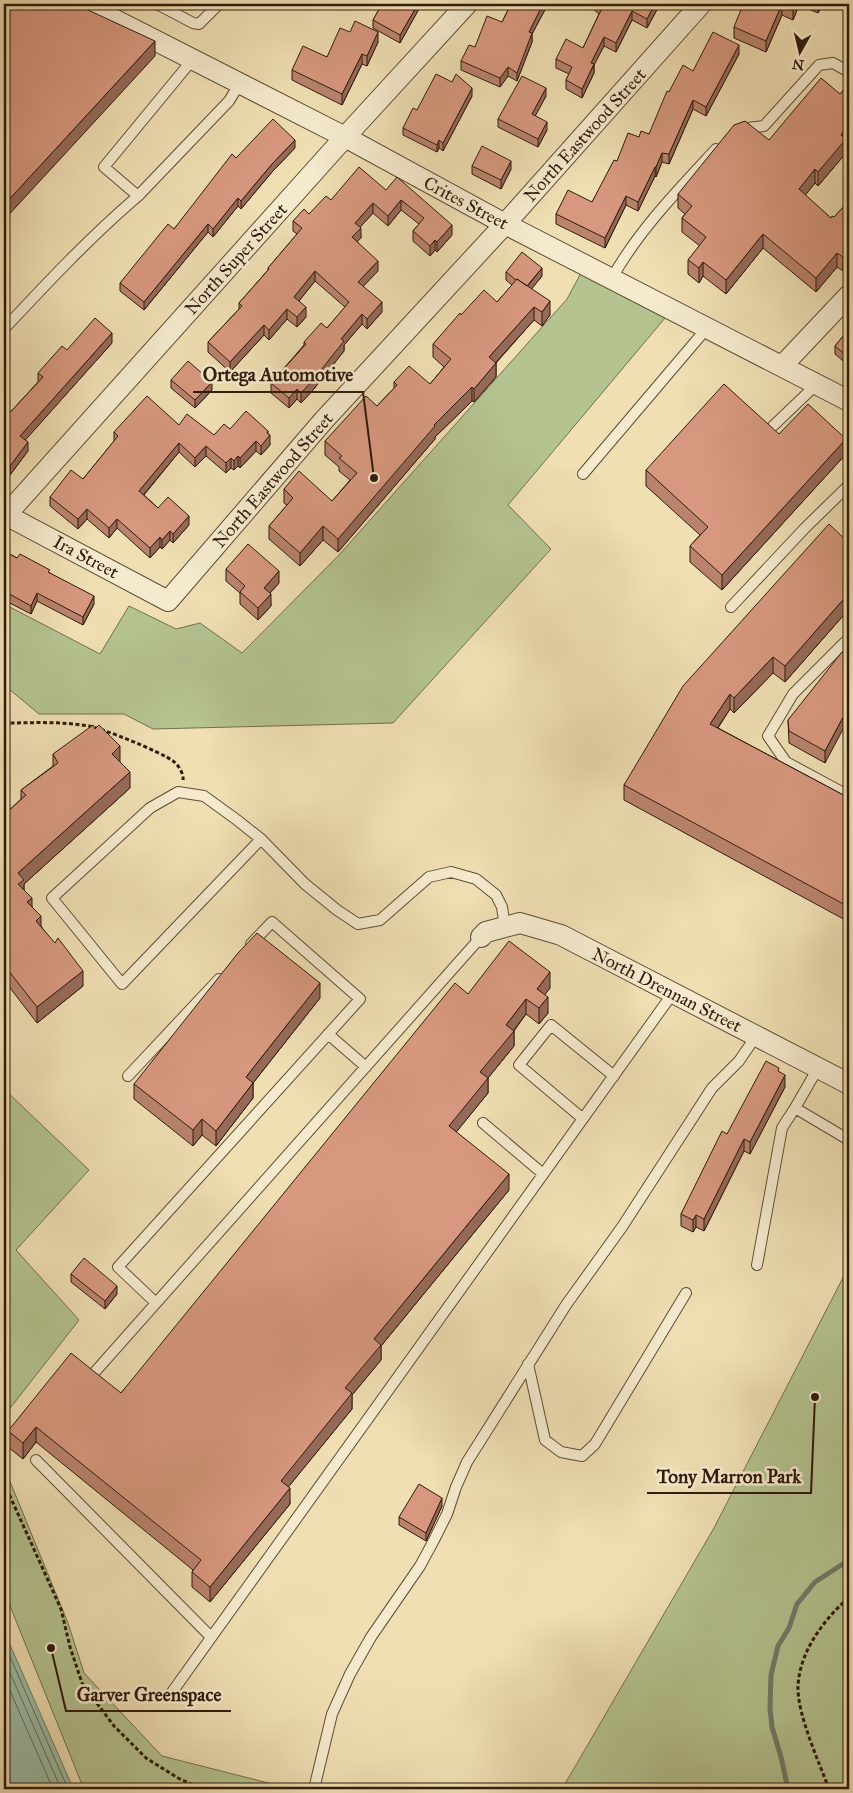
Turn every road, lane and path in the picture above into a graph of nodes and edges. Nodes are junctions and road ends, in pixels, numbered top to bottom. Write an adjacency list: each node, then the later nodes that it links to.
1 (86, 4): 6 (street, Crites Street)
2 (157, 4): 3 (lane)
3 (219, 4)
4 (467, 4): 9 (street, North Super Street)
5 (701, 4): 11 (street, North Eastwood Street)
6 (193, 59): 8 (street, Crites Street); 10 (lane)
7 (849, 72): 12 (lane)
8 (240, 83): 9 (street, Crites Street); 10 (lane)
9 (345, 137): 11 (street, Crites Street); 22 (street, North Super Street)
10 (138, 196): 15 (lane)
11 (505, 224): 12 (street, Crites Street); 23 (street, North Eastwood Street)
12 (612, 278): 14 (street, Crites Street)
13 (849, 295): 16 (street)
14 (707, 328): 16 (street, Crites Street); 20 (lane)
15 (4, 329)
16 (782, 366): 17 (street, Crites Street)
17 (817, 384): 18 (street, Crites Street); 19 (lane)
18 (849, 401)
19 (774, 426)
20 (583, 474)
21 (849, 485): 24 (lane)
22 (5, 515): 23 (street, Ira Street)
23 (168, 601)
24 (731, 607)
25 (849, 643): 28 (lane)
26 (4, 723): 27 (path)
27 (183, 793): 29 (lane); 29 (lane)
28 (849, 796)
29 (261, 839): 30 (lane)
30 (504, 927): 31 (street, North Drennan Street); 34 (street, North Drennan Street)
31 (481, 937): 37 (lane)
32 (246, 950): 35 (lane)
33 (226, 971): 39 (lane)
34 (673, 993): 36 (street, North Drennan Street); 40 (lane)
35 (328, 1034): 37 (lane); 49 (lane)
36 (756, 1036): 38 (street, North Drennan Street); 50 (lane)
37 (366, 1067): 49 (lane)
38 (818, 1068): 41 (street, North Drennan Street); 42 (lane)
39 (128, 1076)
40 (614, 1076): 43 (lane); 43 (lane)
41 (849, 1084)
42 (795, 1108): 45 (lane); 47 (lane)
43 (582, 1118): 46 (lane)
44 (483, 1123): 46 (lane)
45 (849, 1140)
46 (542, 1173): 55 (lane)
47 (757, 1265)
48 (686, 1292): 50 (lane)
49 (156, 1303): 51 (lane)
50 (528, 1364): 58 (lane)
51 (94, 1373)
52 (36, 1460): 55 (lane)
53 (4, 1483): 57 (path)
54 (849, 1597): 59 (path)
55 (211, 1637): 56 (lane)
56 (170, 1694)
57 (202, 1789)
58 (314, 1789)
59 (829, 1789)

